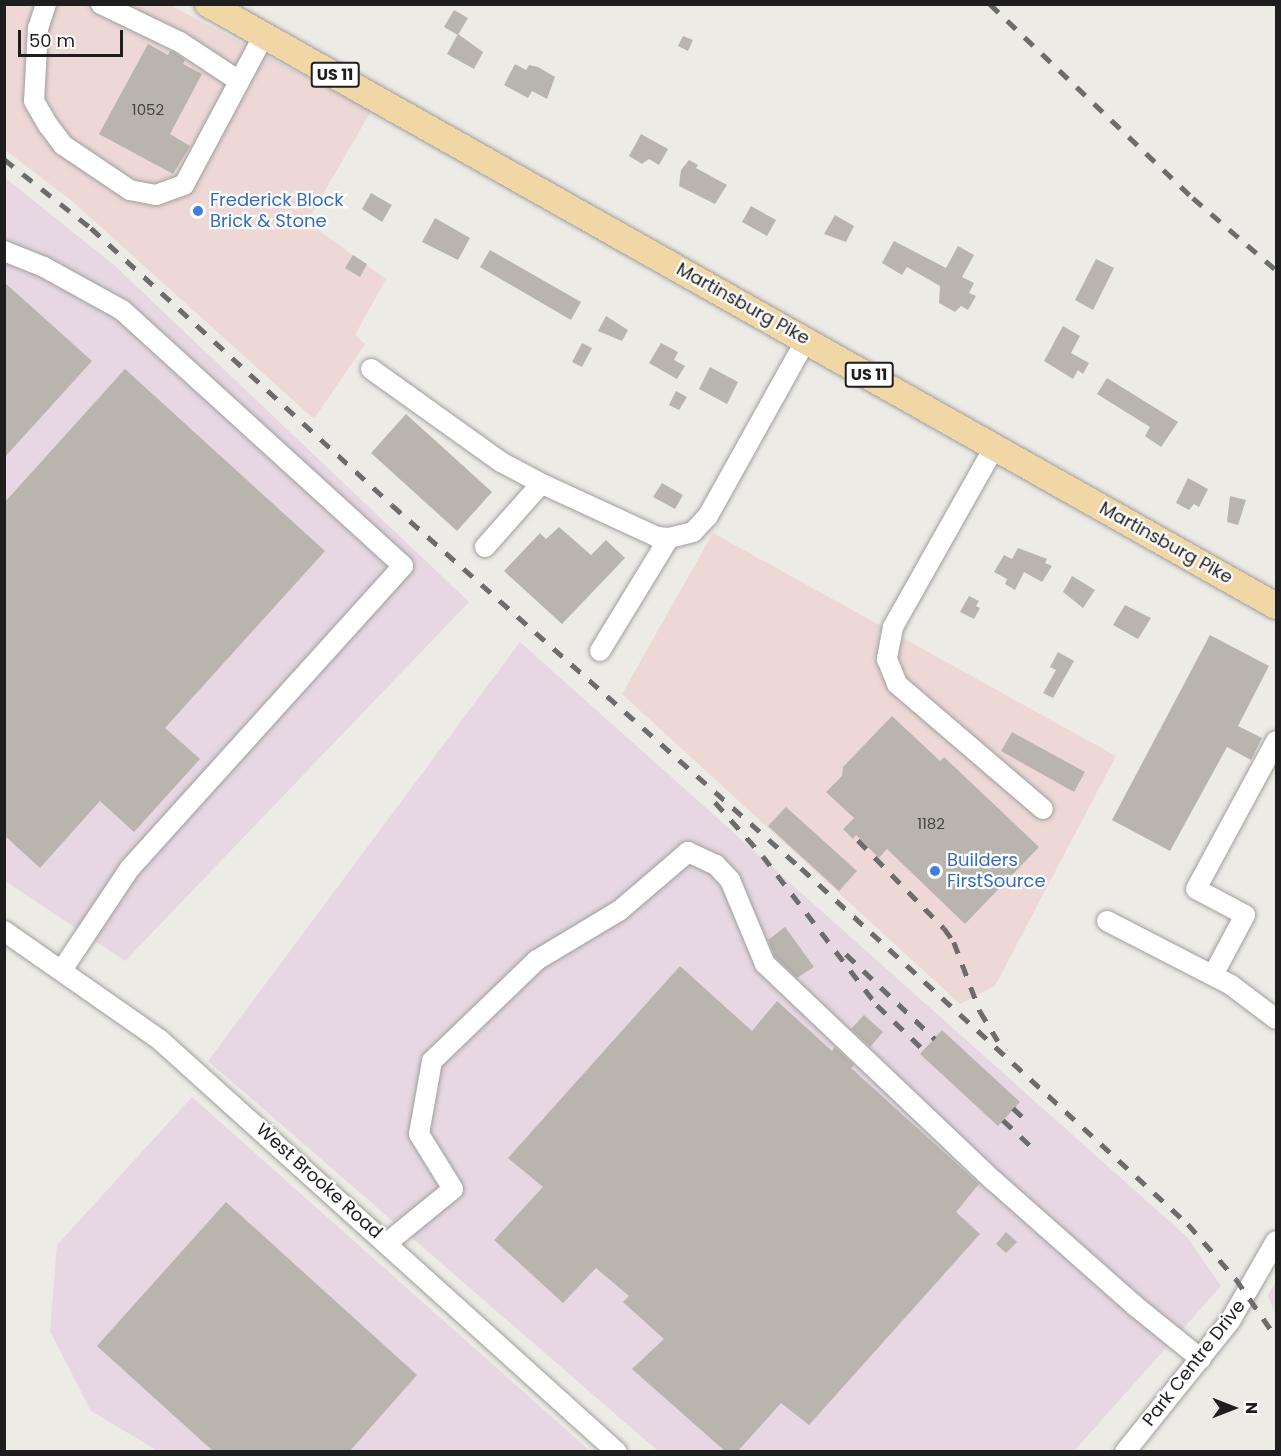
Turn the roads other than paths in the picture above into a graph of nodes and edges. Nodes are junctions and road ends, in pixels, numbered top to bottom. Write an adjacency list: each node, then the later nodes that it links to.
1 (46, 4): 5 (street)
2 (100, 4): 5 (street)
3 (208, 4): 4 (main road, Martinsburg Pike / US 11)
4 (264, 35): 5 (street); 7 (main road, Martinsburg Pike / US 11)
5 (239, 81)
6 (4, 250): 19 (street)
7 (806, 340): 9 (main road, Martinsburg Pike / US 11); 11 (street)
8 (370, 369): 10 (street)
9 (995, 447): 13 (main road, Martinsburg Pike / US 11); 16 (street)
10 (541, 484): 11 (street); 12 (street)
11 (669, 538): 14 (street)
12 (486, 547)
13 (1276, 606)
14 (600, 651)
15 (1276, 741): 20 (street)
16 (1043, 809)
17 (1107, 921): 20 (street)
18 (4, 931): 19 (street, West Brooke Road)
19 (62, 970): 23 (street, West Brooke Road)
20 (1213, 975): 21 (street)
21 (1276, 1019)
22 (1276, 1241): 24 (street, Park Centre Drive)
23 (387, 1243): 24 (street); 25 (street, West Brooke Road)
24 (1201, 1359): 26 (street, Park Centre Drive)
25 (617, 1452)
26 (1125, 1452)

